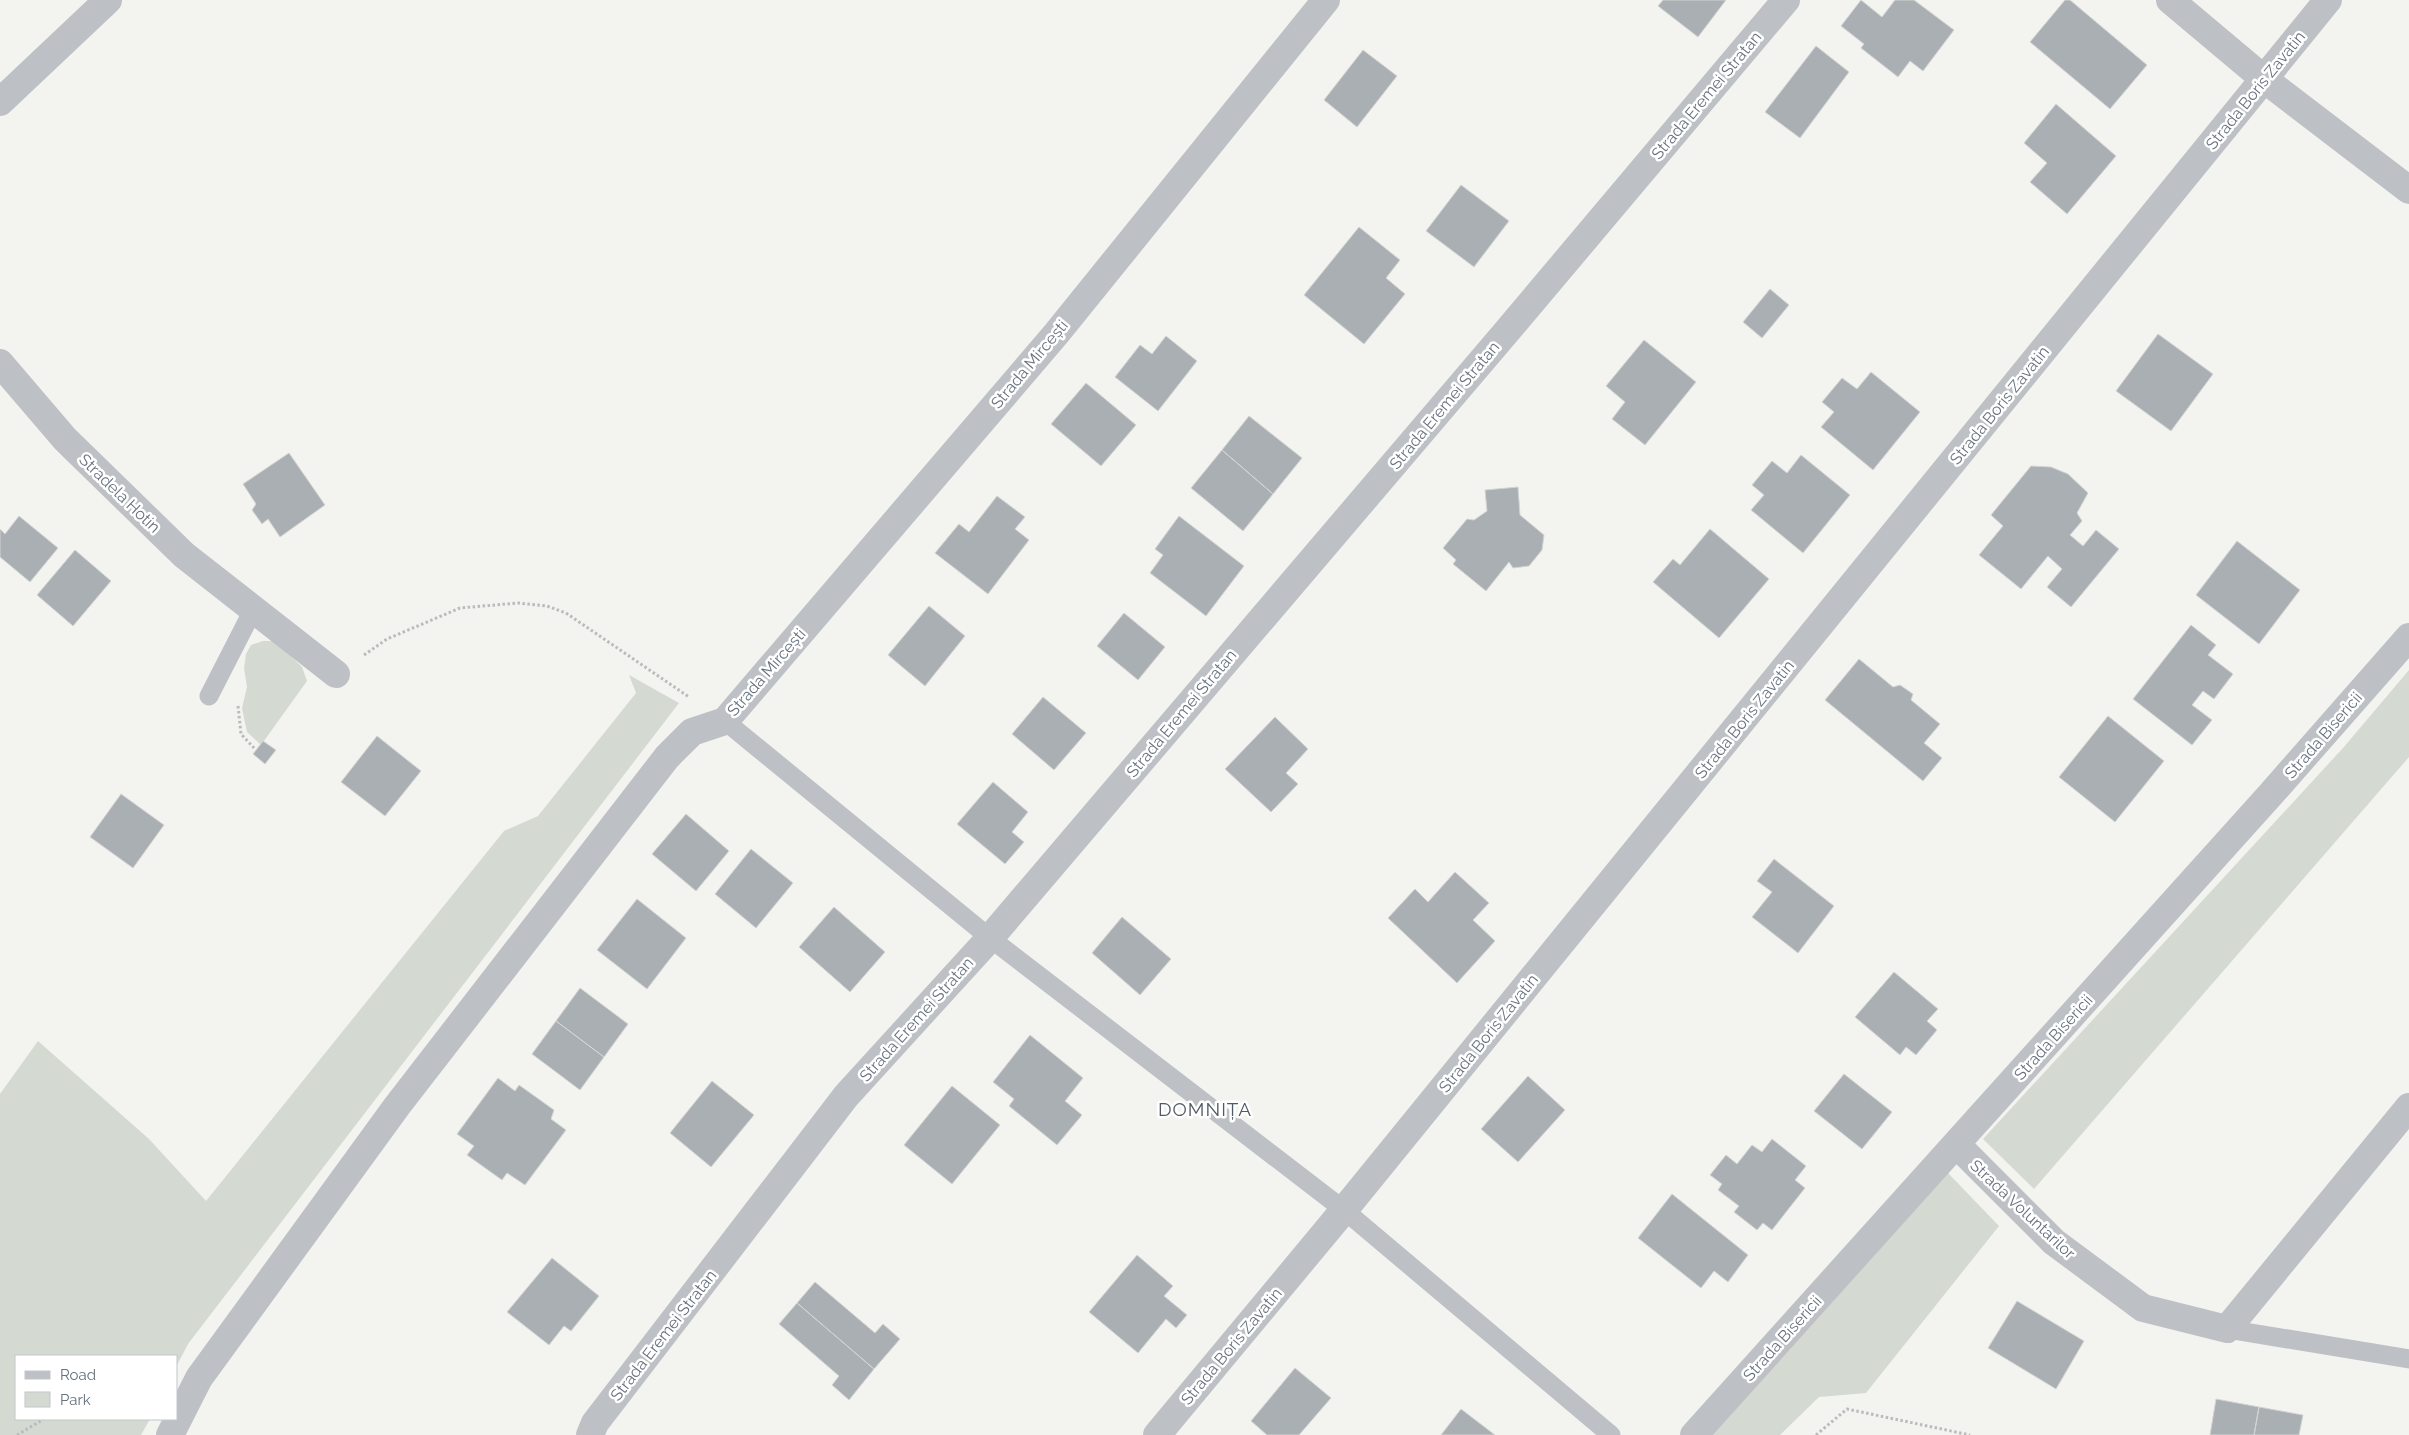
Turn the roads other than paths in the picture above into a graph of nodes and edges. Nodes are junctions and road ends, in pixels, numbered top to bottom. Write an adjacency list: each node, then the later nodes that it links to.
1 (108, 0): 7 (street)
2 (1326, 0): 14 (street, Strada Mircești)
3 (1786, 0): 15 (street, Strada Eremei Stratan)
4 (2170, 0): 6 (street)
5 (2328, 0): 6 (street, Strada Boris Zavatin)
6 (2264, 79): 8 (street); 18 (street, Strada Boris Zavatin)
7 (0, 102)
8 (2409, 190)
9 (0, 363): 10 (street, Stradela Hotin)
10 (253, 610): 12 (street, Stradela Hotin); 13 (lane)
11 (2409, 637): 17 (street, Strada Bisericii)
12 (336, 674)
13 (209, 696)
14 (725, 721): 15 (lane); 21 (street)
15 (990, 938): 18 (lane); 24 (street, Strada Eremei Stratan)
16 (2409, 1107): 19 (street)
17 (1956, 1144): 19 (street, Strada Voluntarilor); 27 (street, Strada Bisericii)
18 (1344, 1210): 25 (street, Strada Boris Zavatin); 26 (lane)
19 (2227, 1329): 20 (lane, Strada Voluntarilor)
20 (2409, 1359)
21 (178, 1419)
22 (178, 1420): 23 (street)
23 (170, 1435)
24 (590, 1435)
25 (1157, 1435)
26 (1611, 1435)
27 (1694, 1435)

